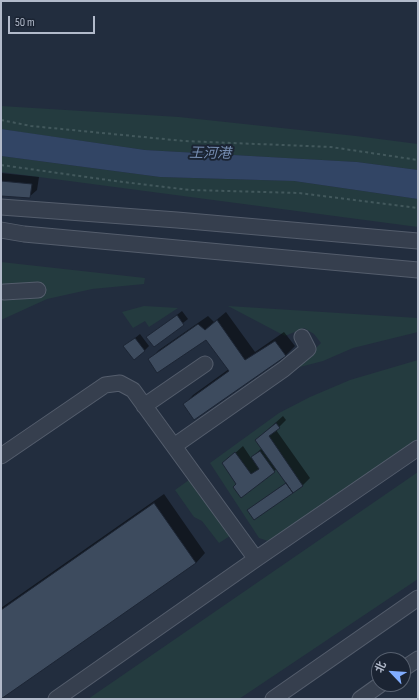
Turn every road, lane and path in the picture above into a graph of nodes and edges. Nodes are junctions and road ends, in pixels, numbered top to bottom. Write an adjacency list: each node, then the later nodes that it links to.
1 (1, 120): 2 (path)
2 (418, 160)
3 (1, 164): 5 (path)
4 (1, 207): 7 (street)
5 (418, 208)
6 (1, 230): 8 (street)
7 (418, 241)
8 (418, 270)
9 (38, 290): 10 (street)
10 (2, 291)
11 (302, 337): 14 (street)
12 (205, 364): 13 (street)
13 (144, 406): 14 (street); 16 (street)
14 (174, 446): 17 (street)
15 (418, 448): 17 (street)
16 (1, 456)
17 (256, 559): 20 (street)
18 (418, 598): 21 (street)
19 (371, 691): 22 (street)
20 (56, 699)
21 (274, 699)
22 (360, 699)

